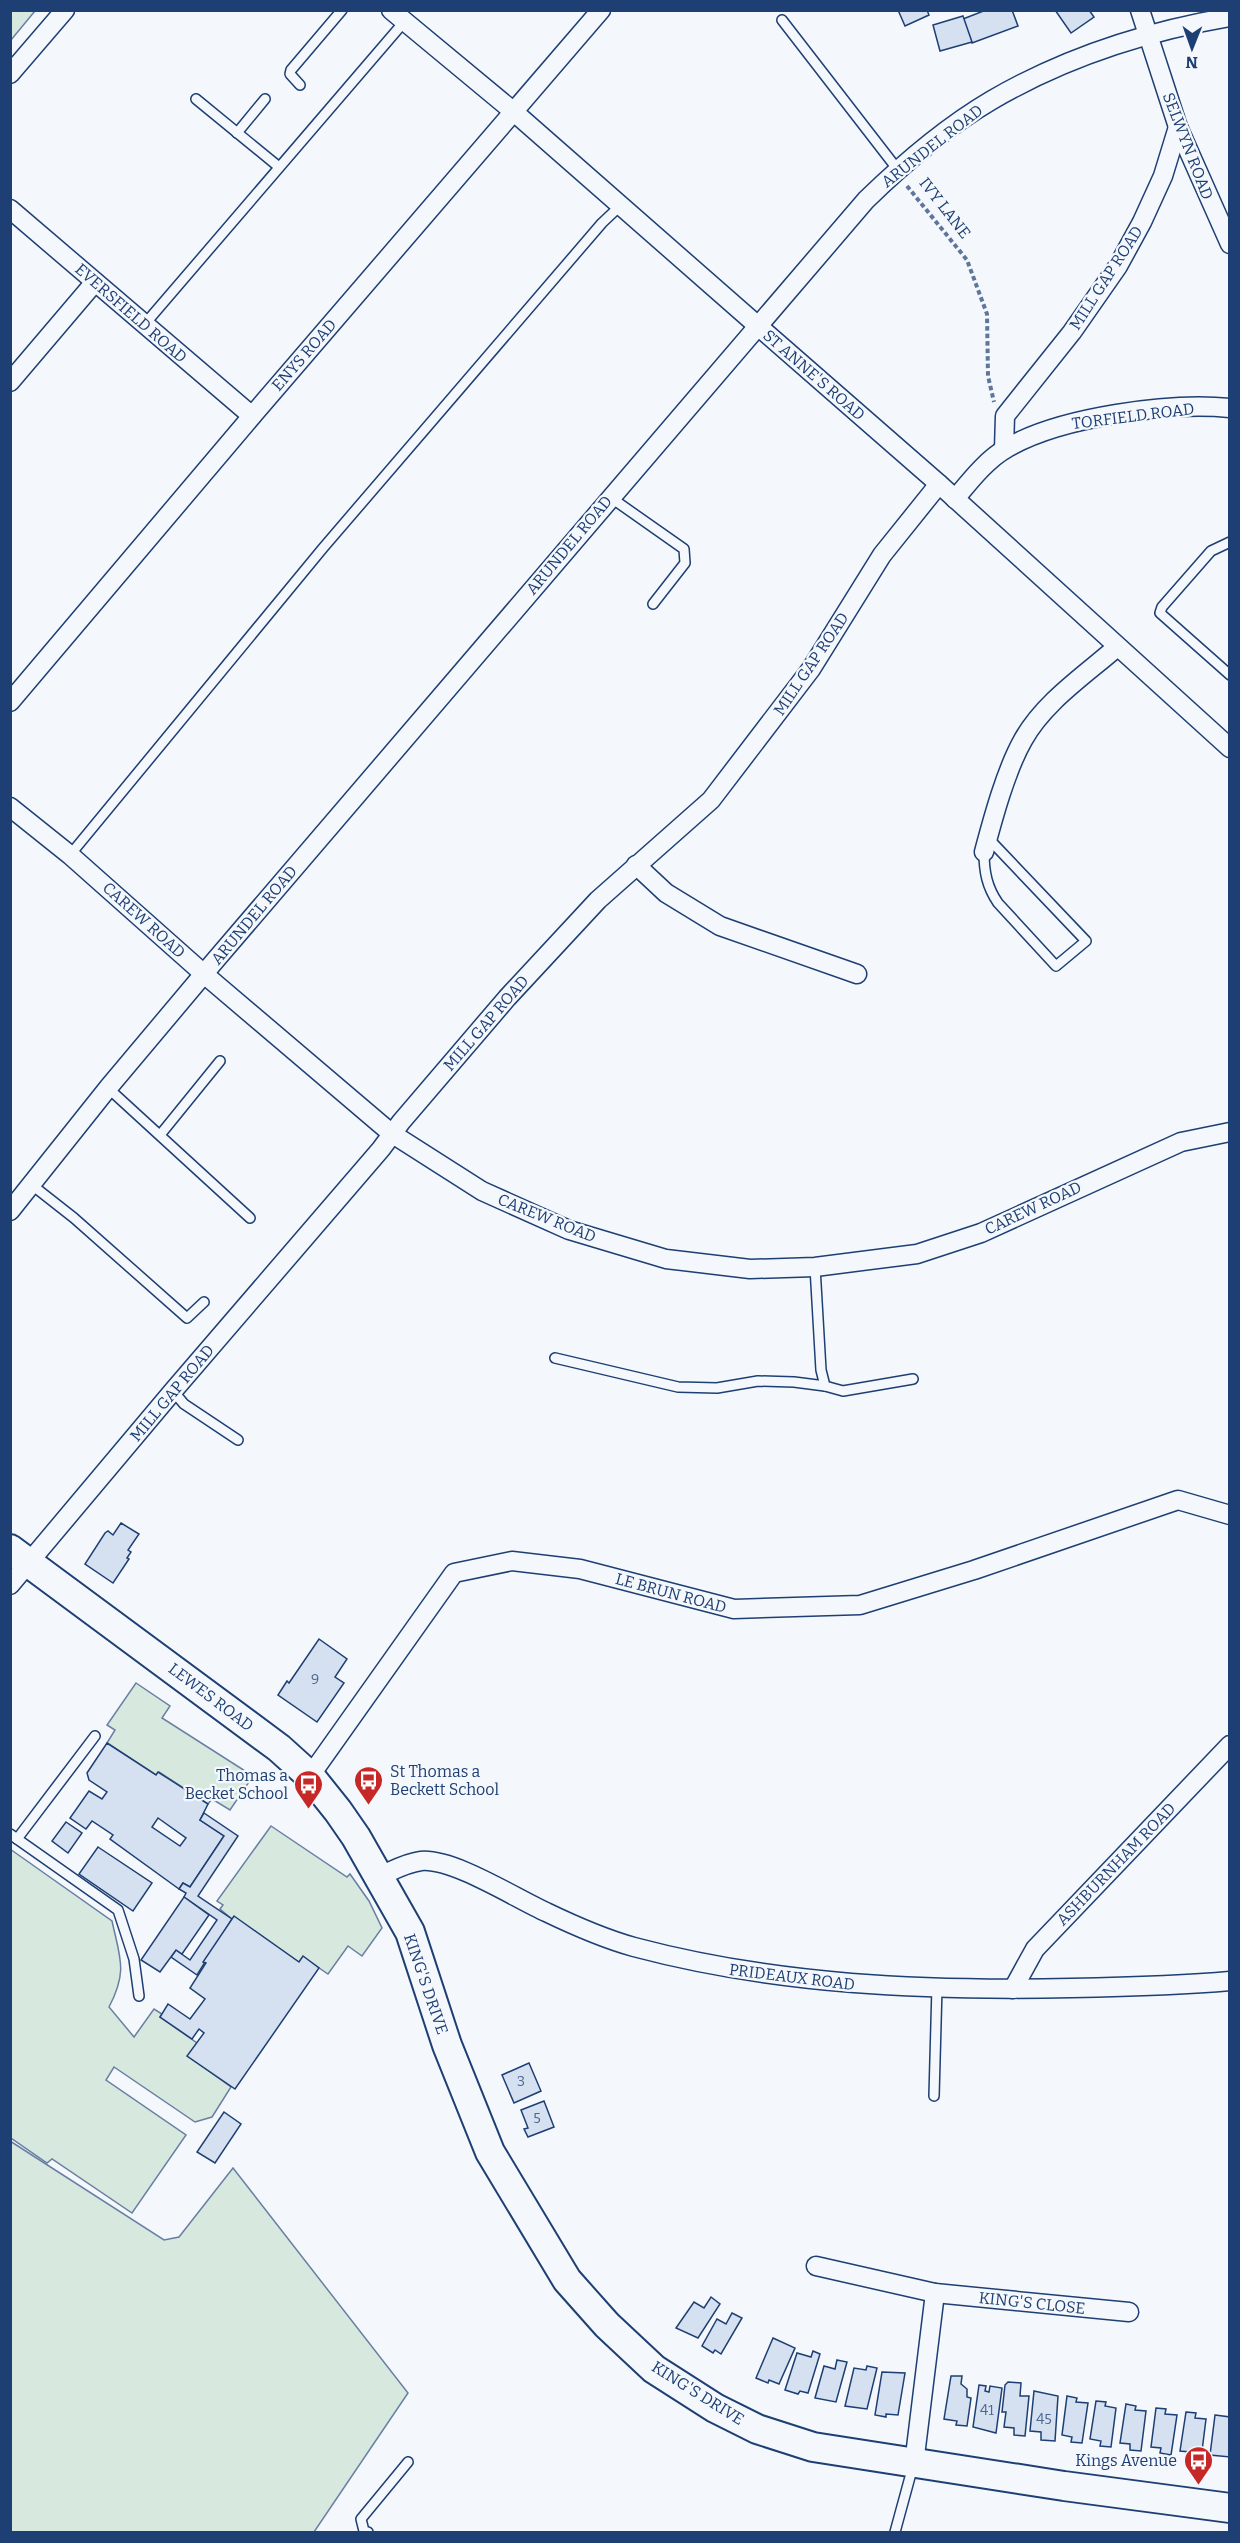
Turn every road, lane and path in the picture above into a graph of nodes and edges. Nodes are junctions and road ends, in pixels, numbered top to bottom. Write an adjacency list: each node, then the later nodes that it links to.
1 (65, 10): 9 (street)
2 (342, 10): 10 (lane)
3 (601, 10): 13 (street, ENYS ROAD)
4 (1140, 10): 8 (street, SELWYN ROAD)
5 (397, 16): 13 (street, ST ANNE'S ROAD); 16 (lane)
6 (1230, 17): 8 (street, ARUNDEL ROAD)
7 (782, 20): 17 (lane, IVY LANE)
8 (1148, 34): 14 (street, SELWYN ROAD); 17 (street, ARUNDEL ROAD)
9 (10, 74)
10 (300, 85)
11 (196, 99): 15 (lane)
12 (266, 99): 15 (lane)
13 (514, 112): 18 (street, ST ANNE'S ROAD); 27 (street, ENYS ROAD)
14 (1178, 127): 20 (street, SELWYN ROAD); 28 (street, MILL GAP ROAD)
15 (237, 133): 16 (lane)
16 (279, 168): 22 (lane)
17 (898, 170): 23 (street, ARUNDEL ROAD); 25 (path, IVY LANE)
18 (621, 206): 23 (street, ST ANNE'S ROAD); 40 (lane)
19 (10, 209): 21 (street, EVERSFIELD ROAD)
20 (1230, 244)
21 (95, 282): 22 (street, EVERSFIELD ROAD); 24 (street)
22 (144, 325): 27 (street, EVERSFIELD ROAD)
23 (758, 326): 29 (street, ST ANNE'S ROAD); 30 (street, ARUNDEL ROAD)
24 (10, 382)
25 (995, 407)
26 (1230, 408): 28 (street, TORFIELD ROAD)
27 (252, 416): 36 (street, ENYS ROAD)
28 (1004, 449): 31 (street, TORFIELD ROAD)
29 (939, 484): 31 (street, ST ANNE'S ROAD); 41 (street, MILL GAP ROAD)
30 (610, 497): 33 (lane); 42 (street, ARUNDEL ROAD)
31 (955, 499): 34 (street, ST ANNE'S ROAD)
32 (1230, 542): 35 (lane)
33 (652, 604)
34 (1117, 647): 37 (street, ST ANNE'S ROAD); 39 (street)
35 (1230, 675)
36 (10, 702)
37 (1228, 742)
38 (10, 807): 40 (street, CAREW ROAD)
39 (986, 845): 39 (lane)
40 (70, 855): 42 (street, CAREW ROAD)
41 (636, 865): 43 (street); 47 (street, MILL GAP ROAD)
42 (204, 974): 45 (street, ARUNDEL ROAD); 47 (street, CAREW ROAD)
43 (857, 974)
44 (220, 1060): 48 (lane)
45 (108, 1088): 48 (lane); 49 (street, ARUNDEL ROAD)
46 (1230, 1132): 52 (street, CAREW ROAD)
47 (391, 1133): 52 (street, CAREW ROAD); 57 (street, MILL GAP ROAD)
48 (160, 1135): 51 (lane)
49 (32, 1185): 50 (street, ARUNDEL ROAD); 53 (lane)
50 (10, 1211)
51 (250, 1218)
52 (815, 1267): 56 (lane)
53 (204, 1302)
54 (555, 1358): 56 (lane)
55 (913, 1379): 56 (lane)
56 (825, 1386)
57 (173, 1391): 58 (lane); 60 (street, MILL GAP ROAD)
58 (238, 1440)
59 (1230, 1515): 64 (street, LE BRUN ROAD)
60 (20, 1556): 61 (street, MILL GAP ROAD); 64 (main road, LEWES ROAD)
61 (10, 1585)
62 (95, 1736): 65 (lane)
63 (1230, 1745): 69 (street, ASHBURNHAM ROAD)
64 (310, 1776): 66 (main road, LEWES ROAD)
65 (14, 1836): 70 (lane)
66 (378, 1877): 68 (street, PRIDEAUX ROAD); 76 (main road, KING'S DRIVE)
67 (1230, 1981): 69 (street, PRIDEAUX ROAD)
68 (937, 1988): 69 (street, PRIDEAUX ROAD); 71 (lane)
69 (1013, 1989)
70 (139, 1996)
71 (934, 2096)
72 (816, 2266): 73 (street, KING'S CLOSE)
73 (935, 2293): 74 (street, KING'S CLOSE); 76 (street)
74 (1129, 2312)
75 (408, 2462): 78 (lane)
76 (914, 2464): 77 (main road, KING'S DRIVE); 79 (lane)
77 (1230, 2508)
78 (368, 2532)
79 (895, 2532)

